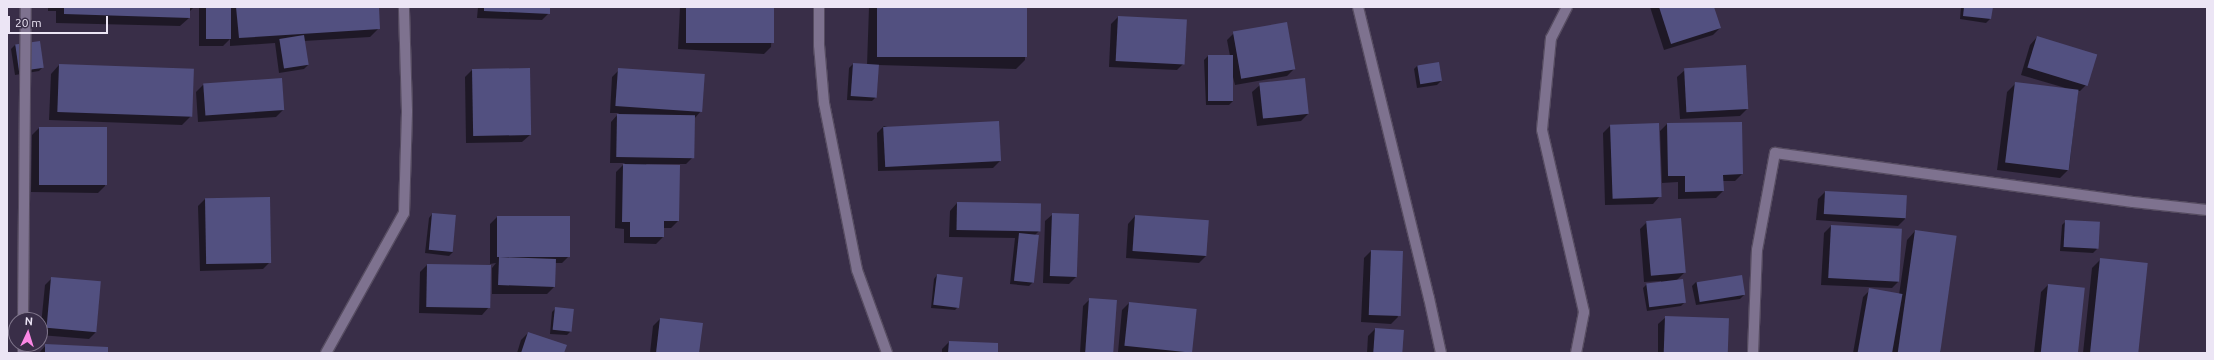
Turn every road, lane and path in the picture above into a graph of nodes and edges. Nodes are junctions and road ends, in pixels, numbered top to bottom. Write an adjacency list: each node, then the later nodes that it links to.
1 (26, 7): 7 (street)
2 (404, 7): 8 (street)
3 (819, 7): 9 (street)
4 (1358, 7): 10 (street)
5 (1567, 7): 11 (street)
6 (2207, 210): 12 (street)
7 (23, 312)
8 (326, 353)
9 (887, 353)
10 (1441, 353)
11 (1576, 353)
12 (1753, 353)

